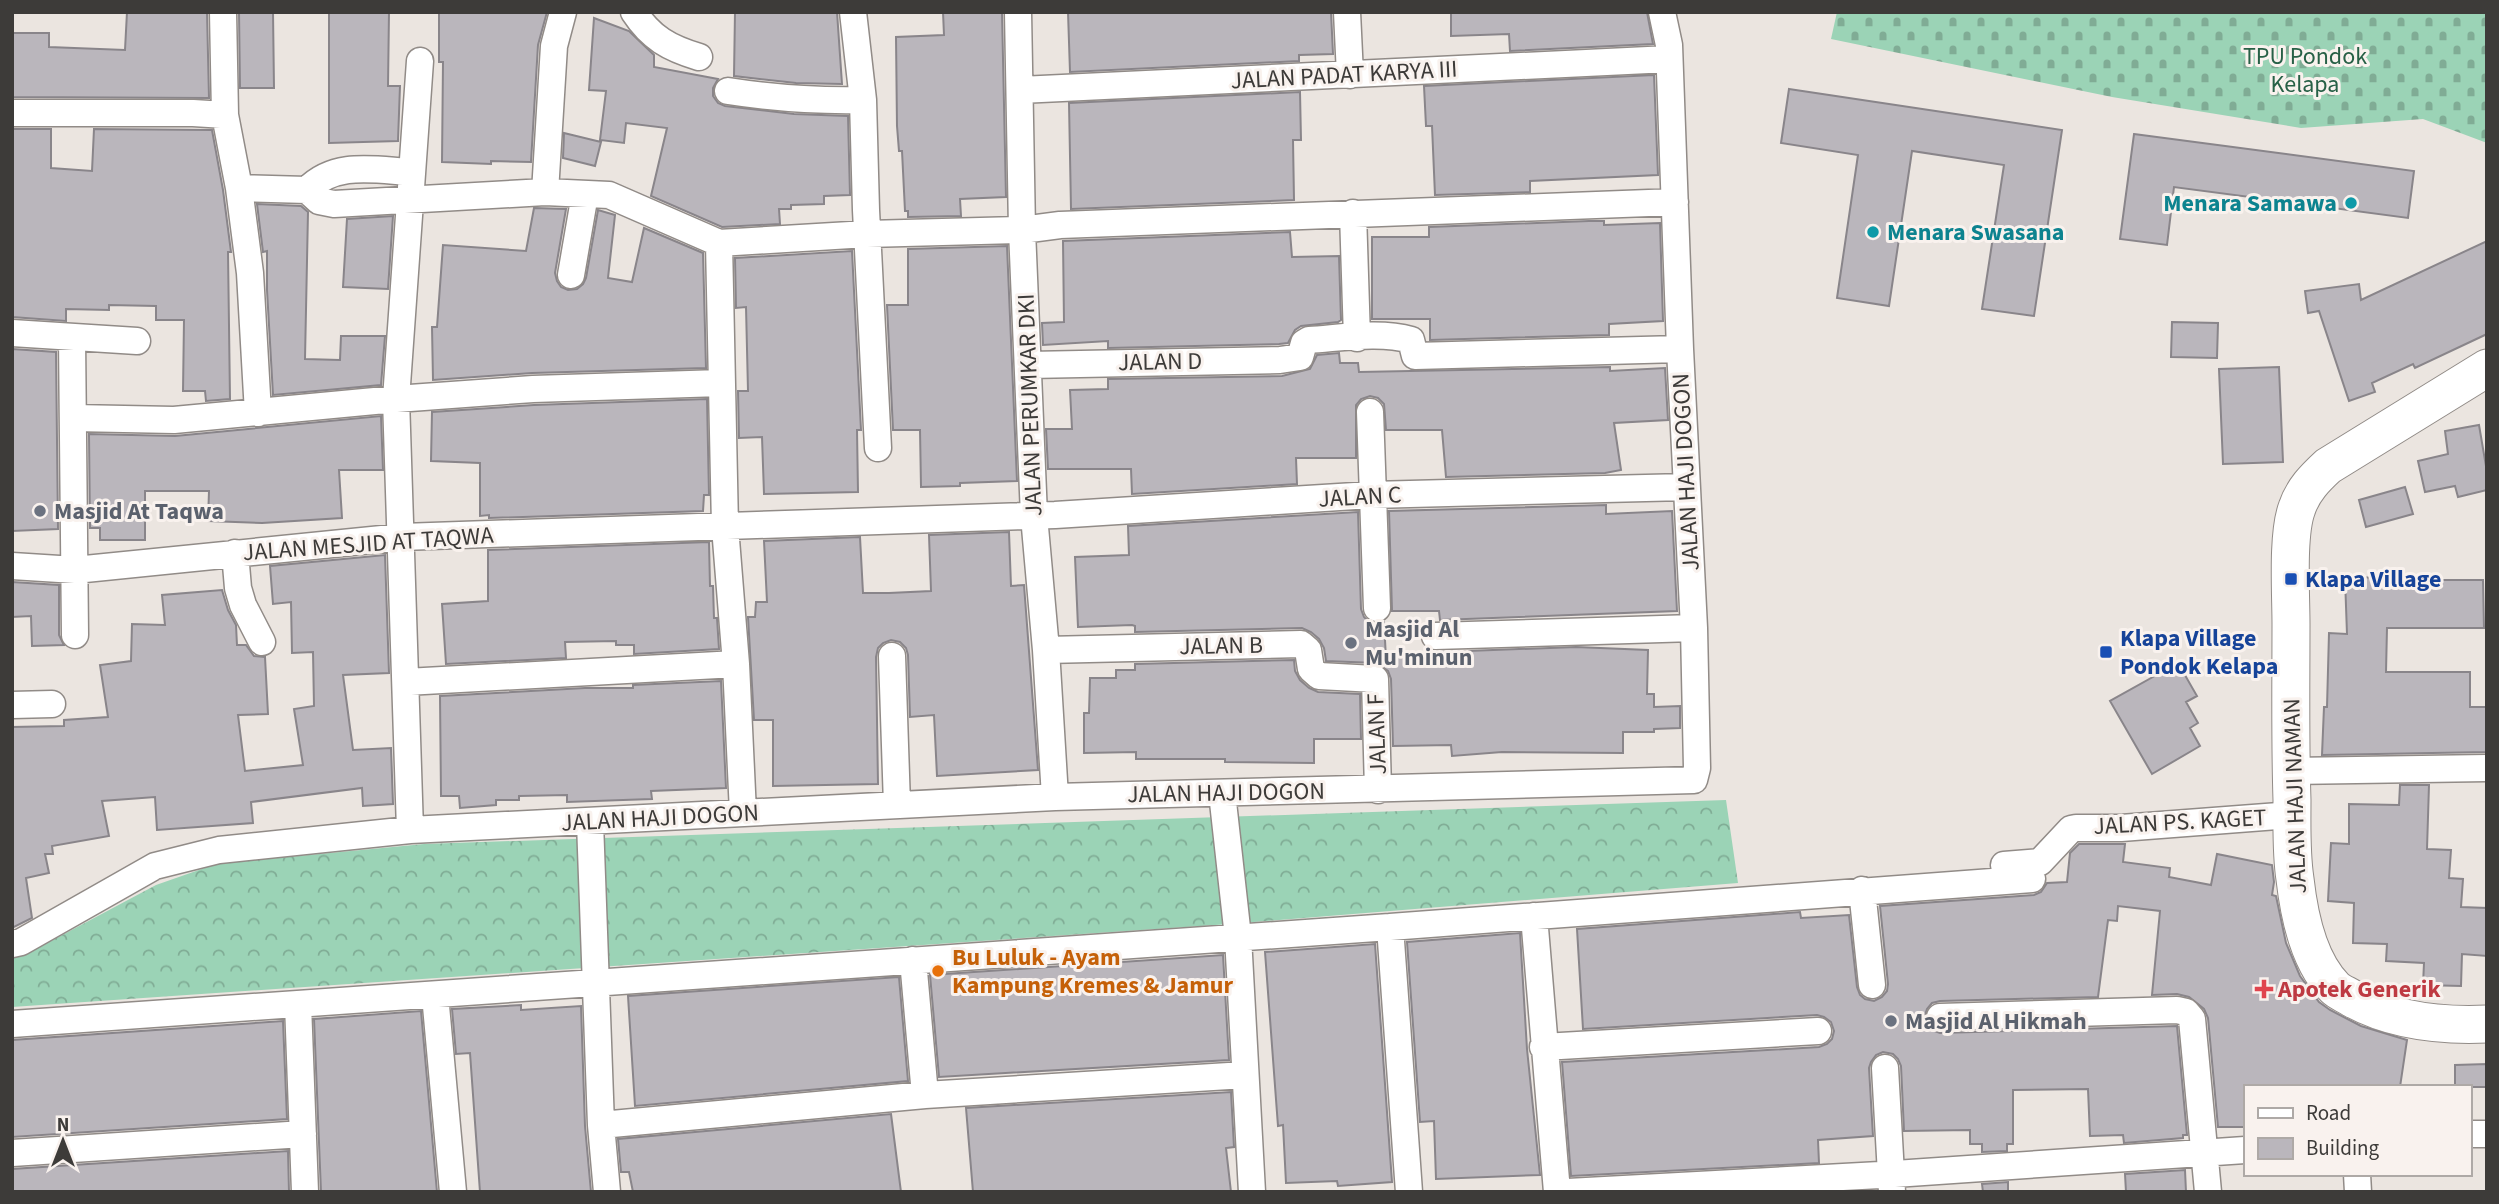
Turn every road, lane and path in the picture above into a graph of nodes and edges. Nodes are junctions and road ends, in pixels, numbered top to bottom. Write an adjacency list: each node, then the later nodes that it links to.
1 (223, 12): 16 (street)
2 (563, 12): 20 (street)
3 (634, 12): 8 (street)
4 (853, 12): 14 (street)
5 (1018, 12): 12 (street, JALAN PERUMKAR DKI)
6 (1347, 12): 11 (street)
7 (1672, 15): 9 (street, JALAN HAJI DOGON)
8 (699, 57)
9 (1669, 59): 11 (street, JALAN PADAT KARYA III); 23 (street, JALAN HAJI DOGON)
10 (420, 61): 17 (street)
11 (1350, 75): 12 (street, JALAN PADAT KARYA III)
12 (1020, 90): 25 (street, JALAN PERUMKAR DKI)
13 (728, 91): 14 (street)
14 (863, 100): 26 (street)
15 (12, 113): 16 (street)
16 (225, 115): 18 (street)
17 (411, 172): 19 (street); 22 (street)
18 (239, 188): 19 (street); 39 (street)
19 (307, 190): 22 (street)
20 (545, 192): 21 (street); 22 (street)
21 (584, 194): 27 (street); 28 (street)
22 (410, 200): 37 (street)
23 (1675, 202): 24 (street); 33 (street, JALAN HAJI DOGON)
24 (1353, 213): 25 (street); 31 (street)
25 (1022, 230): 26 (street); 34 (street, JALAN PERUMKAR DKI)
26 (867, 234): 27 (street); 41 (street)
27 (719, 243): 36 (street)
28 (571, 275)
29 (12, 333): 30 (street)
30 (72, 338): 32 (street); 40 (street)
31 (1357, 338): 33 (street); 34 (street, JALAN D)
32 (137, 341)
33 (1680, 349): 42 (street, JALAN HAJI DOGON)
34 (1029, 365): 44 (street, JALAN PERUMKAR DKI)
35 (2487, 368): 63 (street, JALAN HAJI NAMAN)
36 (721, 383): 37 (street); 45 (street)
37 (396, 399): 39 (street); 46 (street)
38 (1370, 412): 43 (street)
39 (258, 413): 40 (street)
40 (74, 418): 49 (street)
41 (878, 448)
42 (1686, 487): 43 (street, JALAN C); 51 (street, JALAN HAJI DOGON)
43 (1371, 495): 44 (street, JALAN C); 50 (street)
44 (1034, 516): 45 (street, JALAN C); 55 (street, JALAN PERUMKAR DKI)
45 (725, 527): 46 (street, JALAN MESJID AT TAQWA); 57 (street)
46 (402, 537): 47 (street, JALAN MESJID AT TAQWA); 59 (street)
47 (235, 553): 49 (street, JALAN MESJID AT TAQWA); 54 (street)
48 (12, 566): 49 (street, JALAN MESJID AT TAQWA)
49 (75, 570): 52 (street)
50 (1377, 608)
51 (1694, 628): 53 (street); 64 (street, JALAN HAJI DOGON)
52 (75, 635)
53 (1435, 636)
54 (262, 642)
55 (1046, 650): 58 (street, JALAN B); 66 (street, JALAN PERUMKAR DKI)
56 (892, 656): 67 (street)
57 (736, 664): 59 (street); 68 (street)
58 (1375, 679): 64 (street, JALAN F)
59 (406, 682): 71 (street)
60 (52, 704): 61 (street)
61 (12, 705)
62 (2487, 768): 63 (street)
63 (2291, 771): 69 (street, JALAN HAJI NAMAN)
64 (1378, 789): 65 (street, JALAN HAJI DOGON)
65 (1222, 793): 66 (street, JALAN HAJI DOGON); 75 (street)
66 (1055, 797): 67 (street, JALAN HAJI DOGON)
67 (897, 805): 68 (street, JALAN HAJI DOGON)
68 (743, 813): 70 (street, JALAN HAJI DOGON)
69 (2292, 815): 72 (street, JALAN PS. KAGET); 84 (street, JALAN HAJI NAMAN)
70 (590, 822): 71 (street, JALAN HAJI DOGON); 78 (street)
71 (410, 830): 76 (street, JALAN HAJI DOGON)
72 (1860, 883): 73 (street); 79 (street)
73 (1534, 916): 74 (street); 86 (street)
74 (1390, 927): 75 (street); 100 (street)
75 (1238, 937): 77 (street); 88 (street)
76 (12, 944)
77 (913, 960): 78 (street); 89 (street)
78 (597, 984): 80 (street); 90 (street)
79 (1872, 985)
80 (435, 995): 81 (street); 97 (street)
81 (298, 1004): 83 (street); 91 (street)
82 (1940, 1017): 94 (street)
83 (12, 1024)
84 (2487, 1024)
85 (1818, 1031): 86 (street)
86 (1544, 1047): 101 (street)
87 (1885, 1068): 95 (street)
88 (1245, 1076): 89 (street); 99 (street)
89 (925, 1095): 90 (street)
90 (601, 1125): 98 (street)
91 (303, 1134): 93 (street); 96 (street)
92 (2244, 1150): 94 (street)
93 (12, 1153)
94 (2205, 1154): 95 (street); 103 (street)
95 (1892, 1183): 102 (street)
96 (305, 1192)
97 (453, 1192)
98 (607, 1192)
99 (1252, 1192)
100 (1409, 1192)
101 (1557, 1192)
102 (1568, 1192)
103 (2208, 1192)

